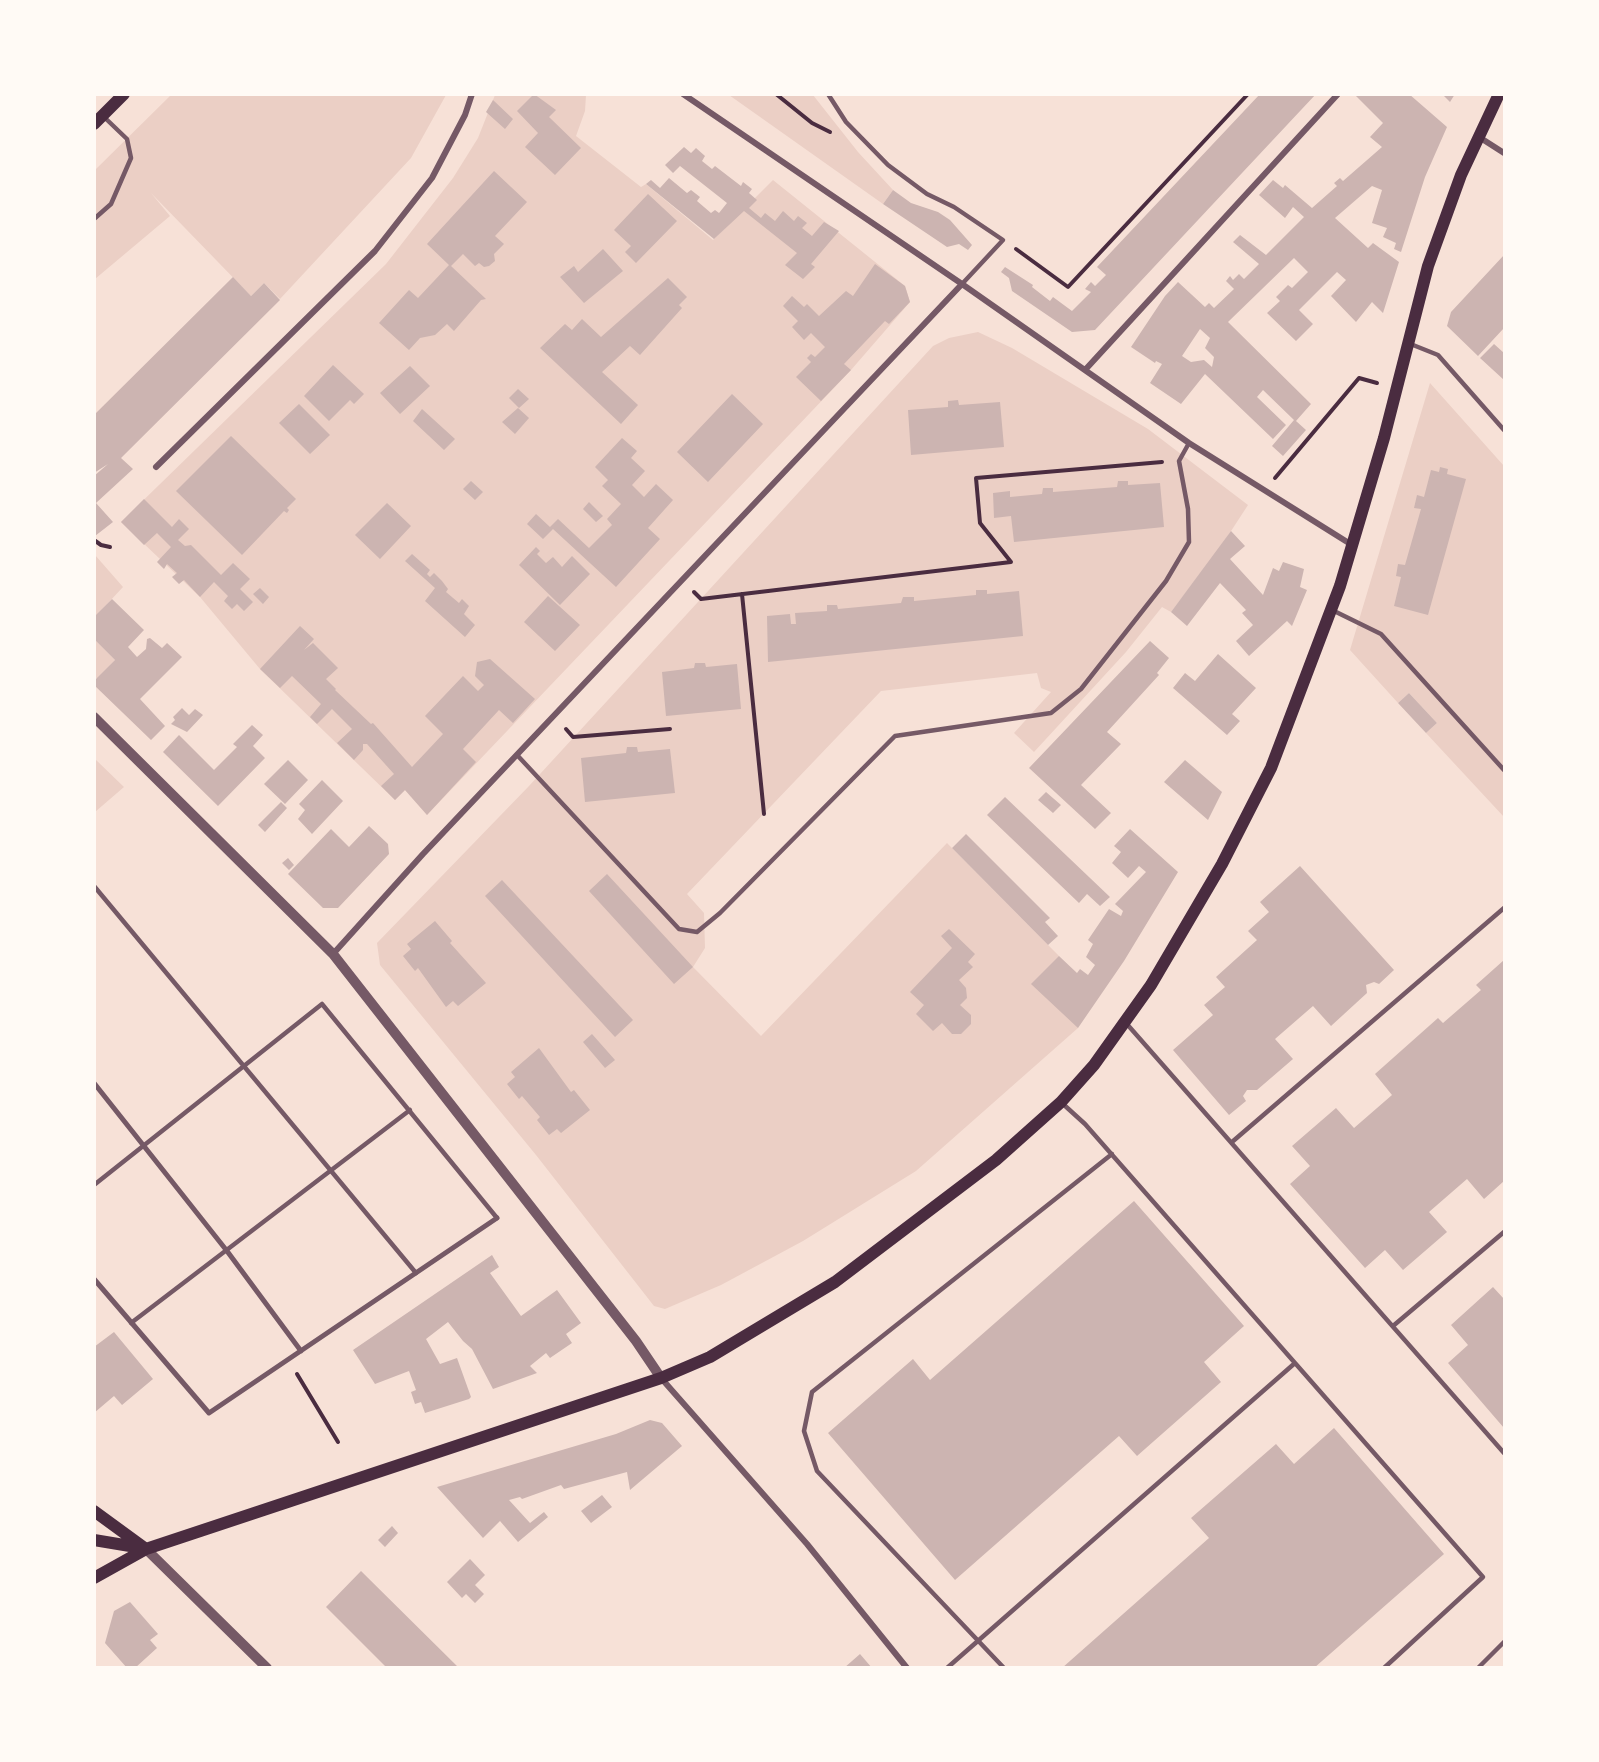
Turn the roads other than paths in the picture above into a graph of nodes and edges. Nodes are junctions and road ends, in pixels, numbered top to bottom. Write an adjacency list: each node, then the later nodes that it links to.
1 (124, 94): 7 (main road)
2 (472, 94): 16 (street)
3 (682, 94): 11 (street)
4 (828, 94): 11 (lane)
5 (1338, 94): 13 (street)
6 (1499, 94): 8 (main road)
7 (99, 120): 10 (lane)
8 (1478, 137): 9 (street); 12 (main road)
9 (1504, 153)
10 (94, 219)
11 (962, 284): 13 (street); 20 (street)
12 (1407, 343): 14 (lane); 17 (main road)
13 (1085, 370): 15 (street)
14 (1504, 430)
15 (1190, 443): 17 (street); 20 (lane)
16 (156, 467)
17 (1353, 545): 18 (main road)
18 (1332, 610): 21 (lane); 25 (main road)
19 (94, 717): 24 (street)
20 (518, 756): 24 (street)
21 (1504, 770)
22 (94, 886): 26 (lane)
23 (1504, 908): 30 (lane)
24 (333, 954): 44 (street)
25 (1126, 1023): 28 (main road); 30 (lane)
26 (244, 1064): 29 (lane); 31 (lane); 33 (lane)
27 (94, 1083): 31 (street)
28 (1061, 1102): 32 (lane); 44 (main road)
29 (410, 1110): 33 (lane); 35 (lane)
30 (1232, 1142): 41 (lane)
31 (143, 1147): 34 (lane); 37 (street)
32 (1112, 1154): 43 (lane); 50 (lane)
33 (332, 1170): 37 (lane); 38 (lane)
34 (94, 1185)
35 (497, 1218): 38 (street)
36 (1504, 1232): 41 (lane)
37 (227, 1251): 40 (lane); 42 (street)
38 (416, 1273): 42 (street)
39 (94, 1280): 40 (street)
40 (131, 1323): 42 (street)
41 (1394, 1326): 45 (lane)
42 (301, 1351)
43 (1295, 1363): 50 (lane); 56 (lane)
44 (661, 1378): 48 (main road); 53 (street)
45 (1504, 1453)
46 (94, 1511): 48 (main road)
47 (94, 1540): 48 (main road)
48 (146, 1549): 49 (main road); 52 (street)
49 (94, 1578)
50 (979, 1640): 54 (lane); 55 (lane)
51 (1504, 1642): 57 (lane)
52 (267, 1668)
53 (907, 1668)
54 (947, 1668)
55 (1004, 1668)
56 (1384, 1668)
57 (1478, 1668)

